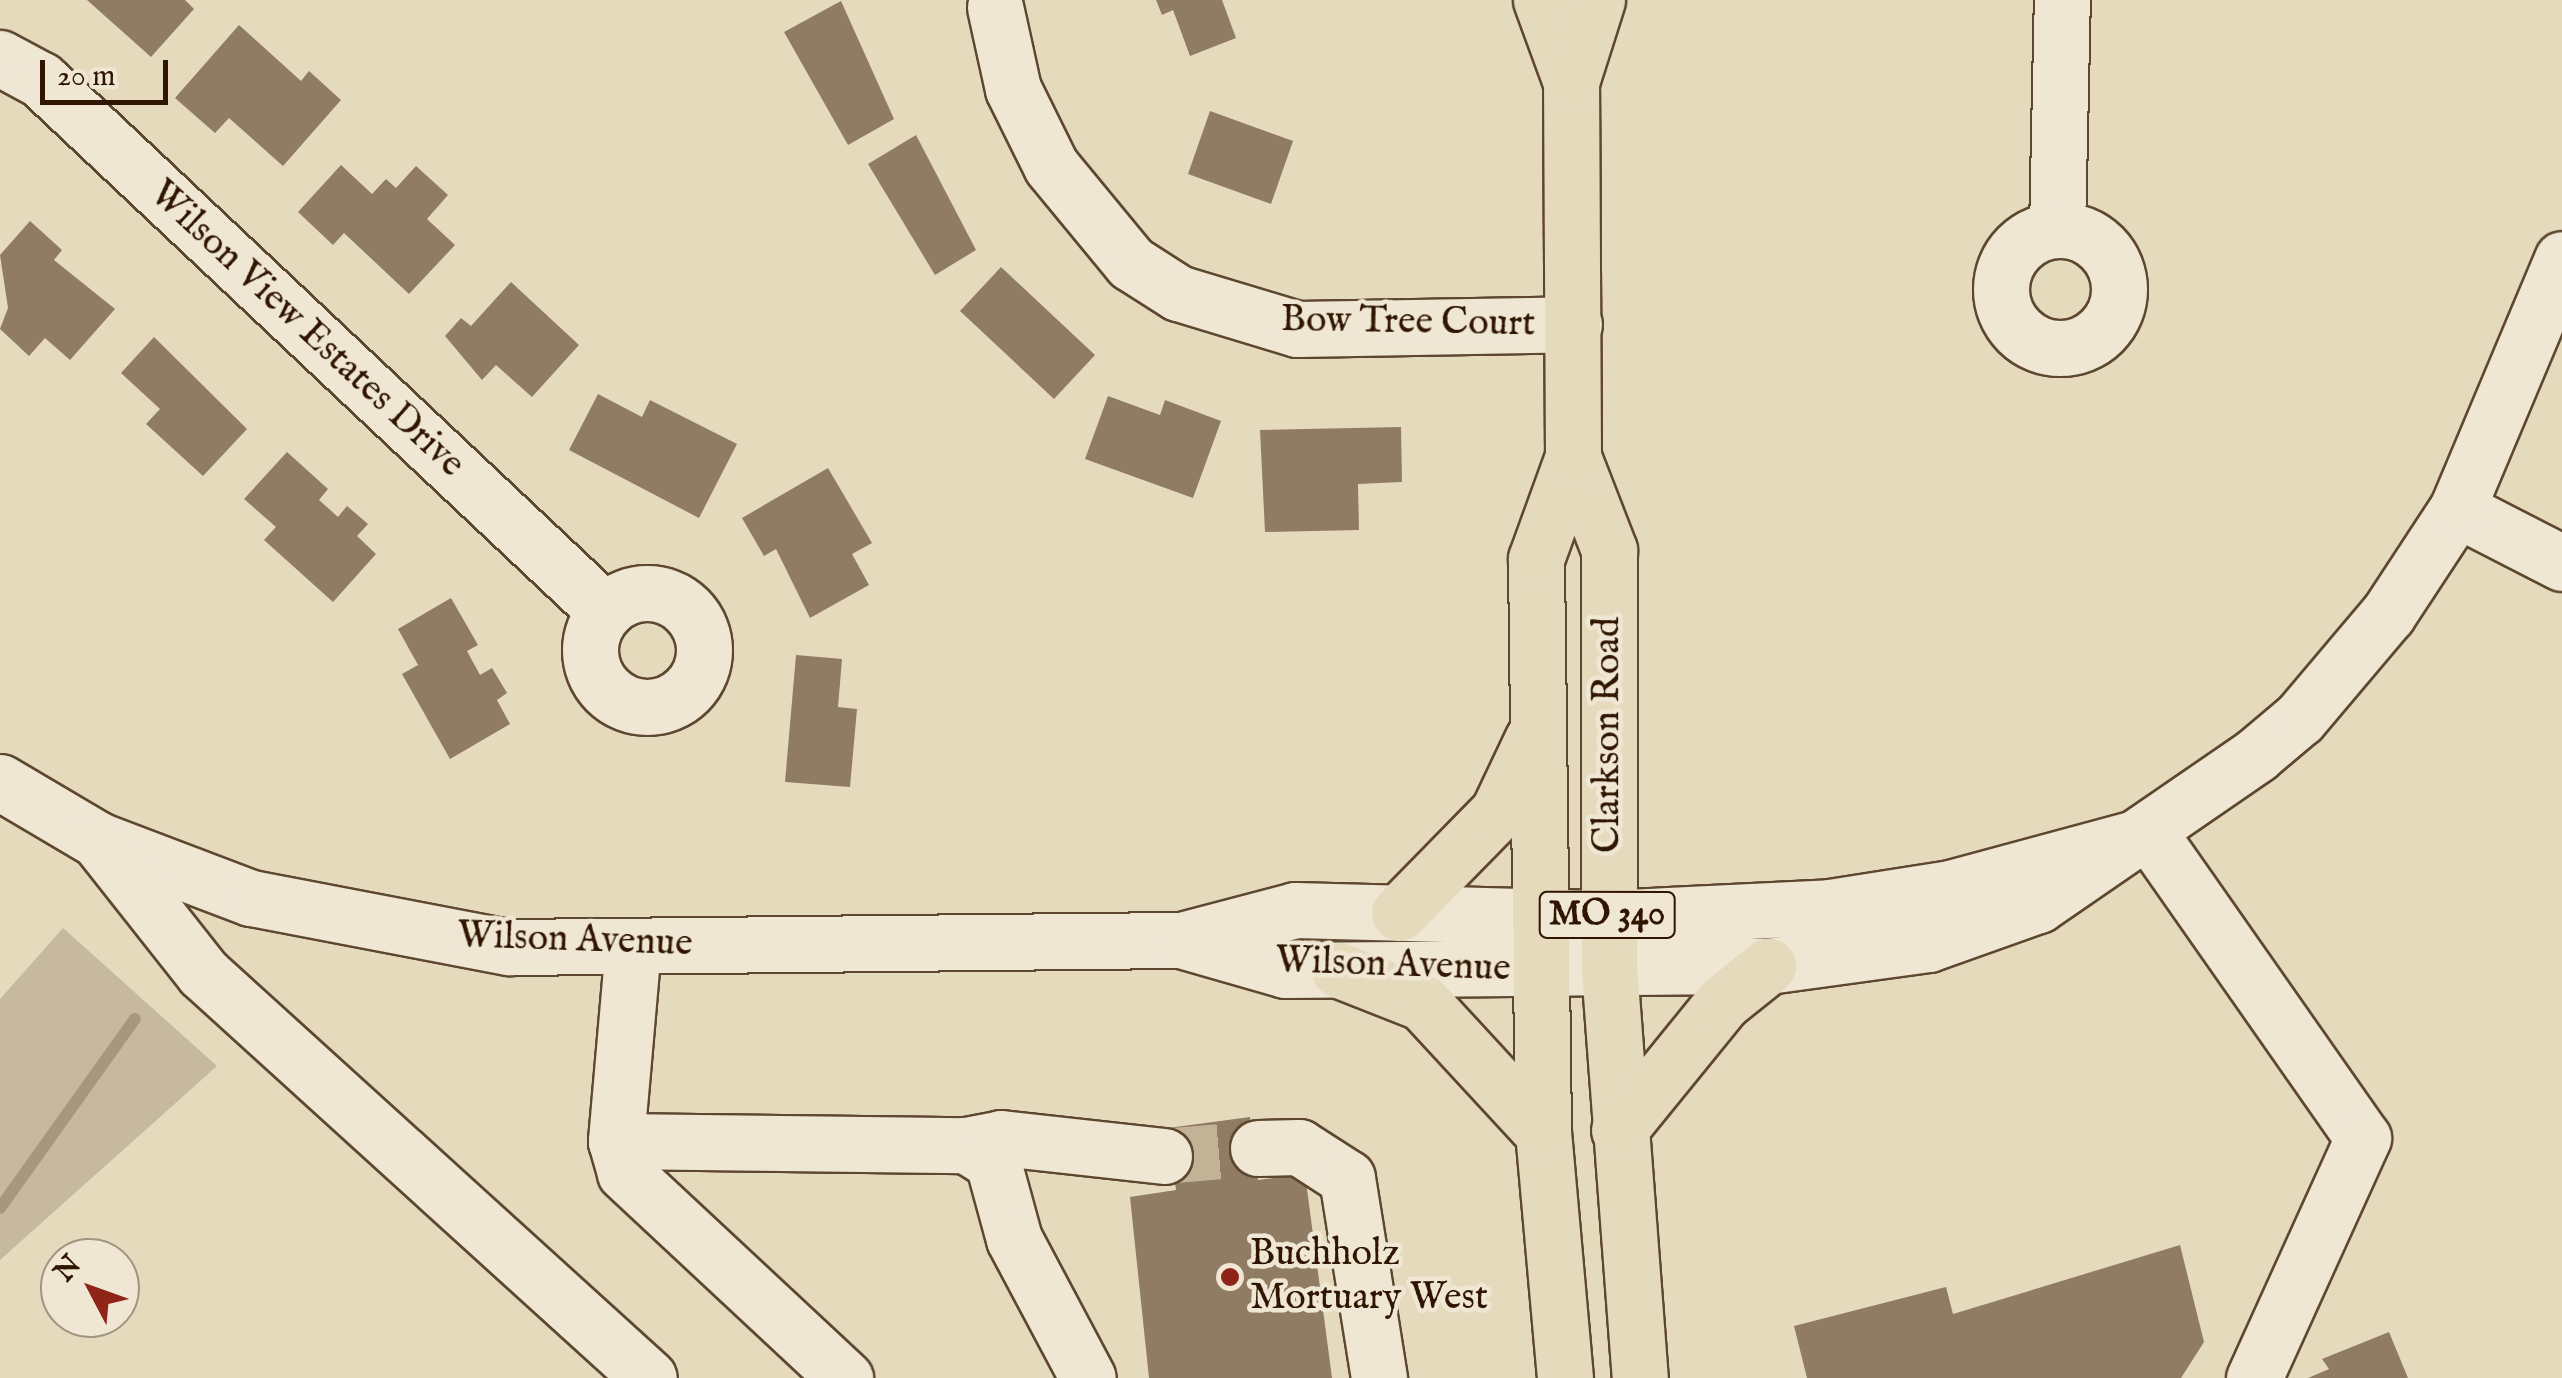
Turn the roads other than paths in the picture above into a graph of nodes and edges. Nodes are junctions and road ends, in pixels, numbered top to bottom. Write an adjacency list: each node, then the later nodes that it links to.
1 (1541, 0): 6 (main road, Clarkson Road / MO 340)
2 (1597, 0): 6 (main road, Clarkson Road / MO 340)
3 (2062, 0): 7 (street)
4 (991, 2): 9 (street, Bow Tree Court)
5 (0, 58): 13 (street, Wilson View Estates Drive)
6 (1571, 82): 9 (main road, Clarkson Road / MO 340)
7 (2057, 230)
8 (2562, 259): 11 (street)
9 (1574, 324): 10 (main road, Clarkson Road / MO 340)
10 (1573, 457): 14 (main road, Clarkson Road / MO 340); 21 (main road, Clarkson Road / MO 340)
11 (2457, 508): 12 (street); 16 (street)
12 (2562, 563)
13 (604, 611)
14 (1538, 728): 18 (main road); 19 (main road, Clarkson Road / MO 340)
15 (0, 782): 17 (street, Wilson Avenue)
16 (2150, 834): 21 (street); 23 (street); 38 (street)
17 (98, 840): 22 (street, Wilson Avenue); 32 (street)
18 (1400, 913): 19 (street, Wilson Avenue); 20 (street, Wilson Avenue)
19 (1538, 917): 21 (street, Wilson Avenue); 25 (main road, Clarkson Road / MO 340)
20 (1181, 940): 22 (street, Wilson Avenue); 24 (street, Wilson Avenue)
21 (1608, 943): 23 (street); 25 (street, Wilson Avenue); 26 (main road, Clarkson Road / MO 340)
22 (633, 946): 28 (street)
23 (1768, 966): 26 (main road)
24 (1339, 970): 25 (street, Wilson Avenue); 27 (main road)
25 (1539, 970): 27 (main road, Clarkson Road / MO 340)
26 (1620, 1130): 37 (main road, Clarkson Road / MO 340)
27 (1543, 1133): 36 (main road, Clarkson Road / MO 340)
28 (616, 1142): 29 (street); 33 (street)
29 (966, 1145): 31 (street); 34 (street)
30 (1258, 1148): 35 (street)
31 (1164, 1156)
32 (648, 1378)
33 (845, 1378)
34 (1088, 1378)
35 (1378, 1378)
36 (1565, 1378)
37 (1640, 1378)
38 (2254, 1378)

